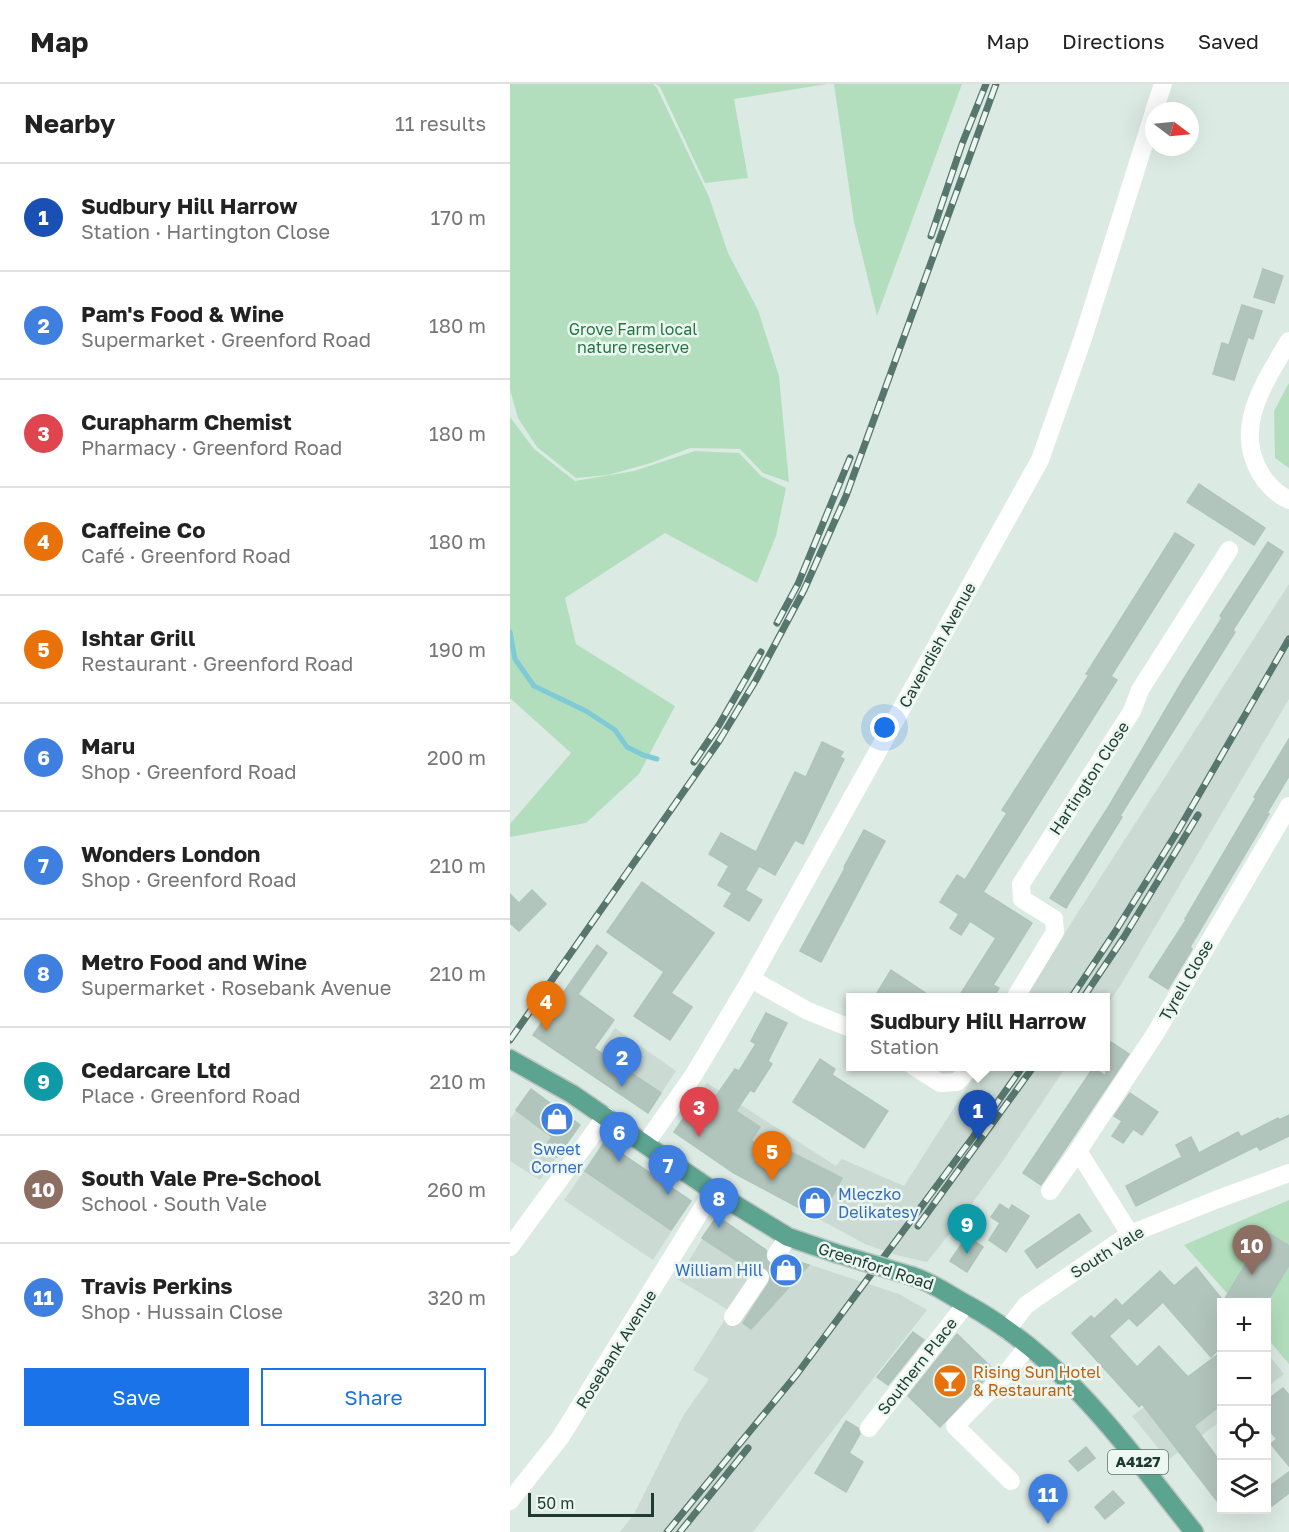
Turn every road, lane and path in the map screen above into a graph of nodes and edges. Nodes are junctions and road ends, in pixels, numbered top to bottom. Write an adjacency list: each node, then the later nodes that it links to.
1 (1163, 84): 2 (street, Cavendish Avenue)
2 (1157, 102)
3 (1145, 141): 8 (street, Cavendish Avenue)
4 (1289, 341): 5 (street)
5 (1289, 500)
6 (1228, 550): 9 (street, Hartington Close)
7 (1289, 806): 16 (street, Tyrell Close)
8 (751, 979): 10 (street); 15 (street, Cavendish Avenue)
9 (1018, 993)
10 (846, 1026)
11 (513, 1060): 14 (main road, Greenford Road / A4127)
12 (921, 1071): 13 (street)
13 (966, 1071)
14 (606, 1116): 15 (main road, Greenford Road / A4127); 22 (street)
15 (646, 1143): 18 (main road, Greenford Road / A4127)
16 (1078, 1151): 19 (street, Tyrell Close); 20 (street)
17 (1289, 1173): 20 (street, South Vale)
18 (713, 1191): 21 (main road, Greenford Road / A4127); 31 (street, Rosebank Avenue)
19 (1050, 1191)
20 (1130, 1234): 27 (street, South Vale)
21 (788, 1237): 23 (street); 25 (main road, Greenford Road / A4127, bridge)
22 (510, 1247)
23 (776, 1255)
24 (760, 1277): 26 (street)
25 (966, 1304): 27 (main road, Greenford Road / A4127); 29 (street, Southern Place)
26 (733, 1317)
27 (1007, 1330): 28 (main road, Greenford Road / A4127)
28 (1028, 1346): 30 (street); 32 (main road, Greenford Road / A4127)
29 (868, 1428)
30 (1011, 1481)
31 (510, 1501)
32 (1194, 1532)

